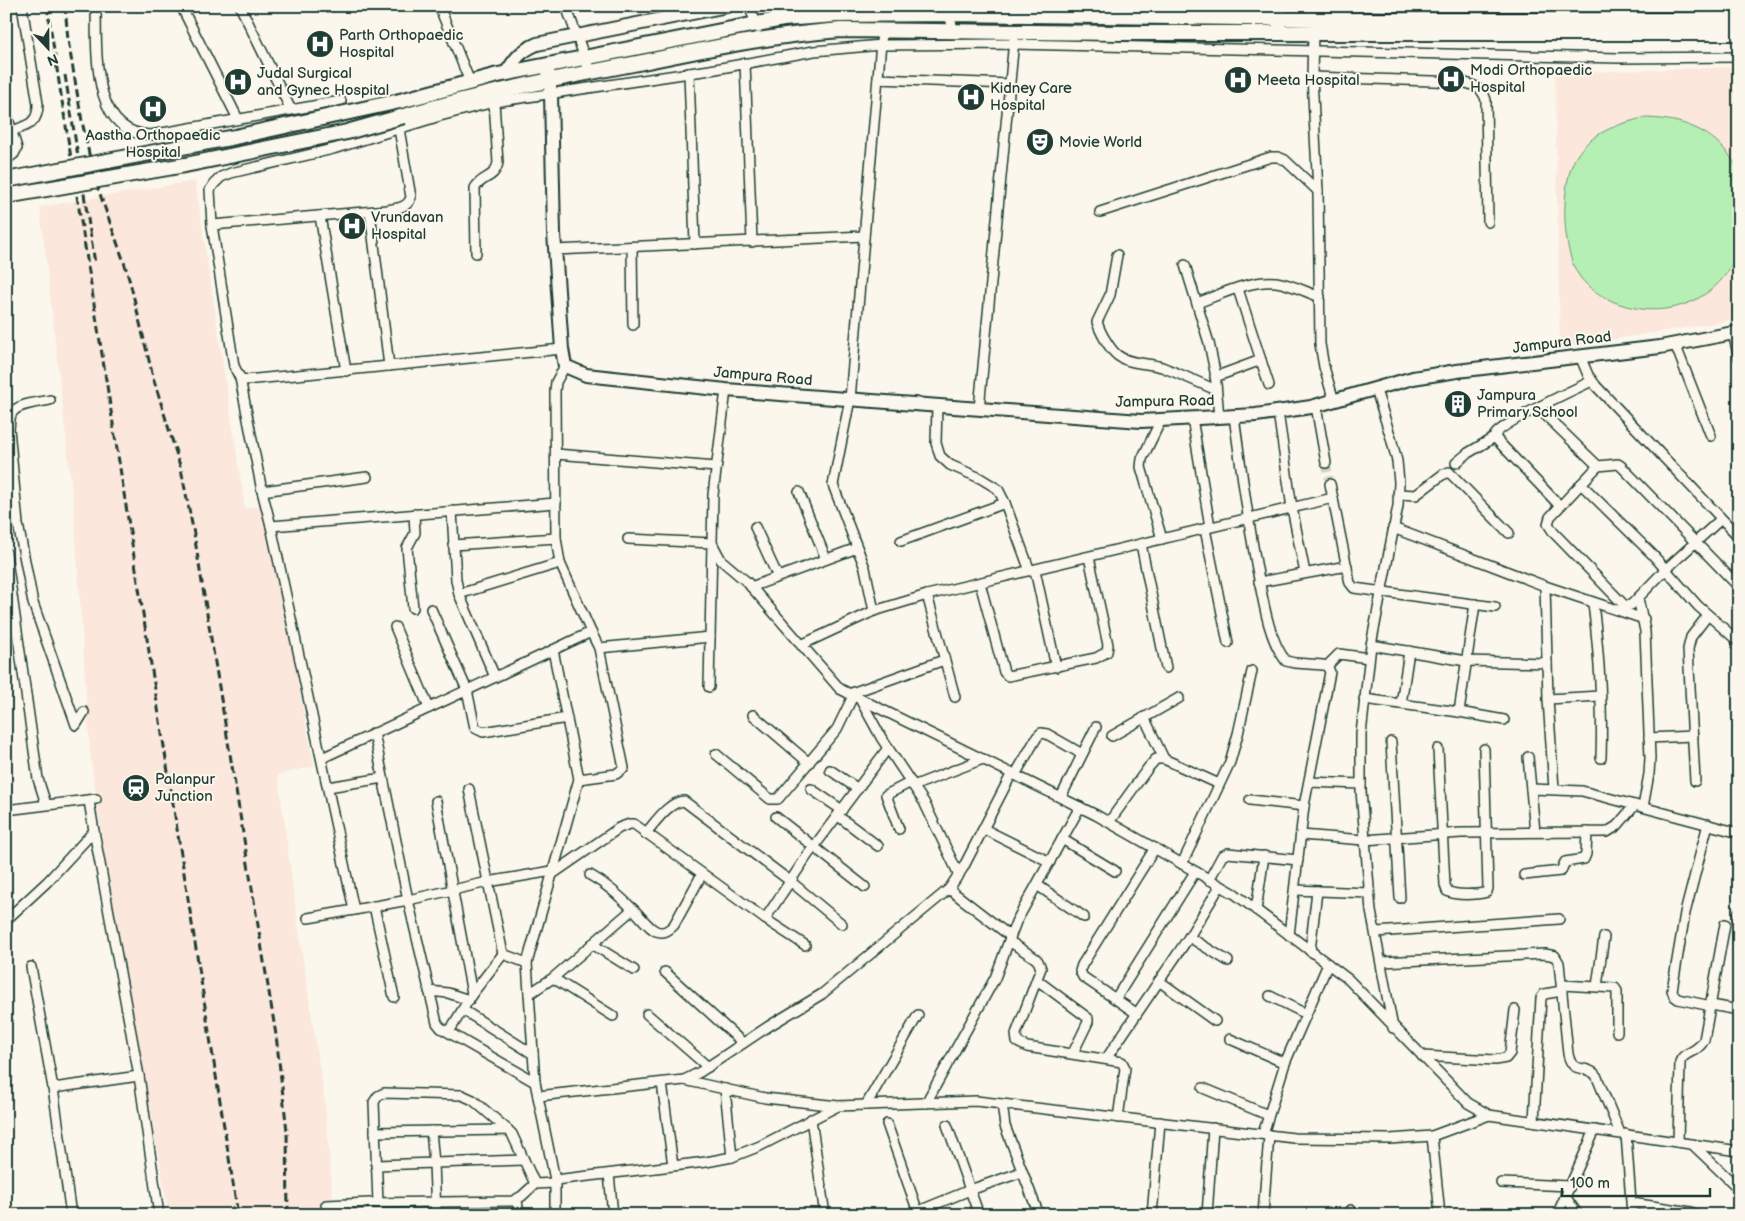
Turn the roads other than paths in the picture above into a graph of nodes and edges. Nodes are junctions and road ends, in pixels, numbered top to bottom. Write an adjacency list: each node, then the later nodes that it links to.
1 (22, 6): 41 (street)
2 (96, 6): 39 (street)
3 (181, 6): 39 (street)
4 (240, 6): 37 (street)
5 (439, 6): 32 (street)
6 (566, 6): 18 (street)
7 (727, 6): 18 (street)
8 (749, 6): 14 (street)
9 (948, 10): 10 (main road); 11 (main road); 15 (street)
10 (841, 11): 14 (main road)
11 (1139, 11): 12 (main road)
12 (1279, 19): 13 (main road); 16 (main road); 20 (main road)
13 (1739, 19)
14 (757, 24): 21 (street); 24 (main road)
15 (954, 31): 19 (main road); 20 (main road)
16 (1313, 32): 17 (main road); 22 (street)
17 (1739, 33)
18 (577, 36): 24 (street); 28 (street)
19 (882, 38): 20 (street); 21 (main road); 25 (street); 31 (street)
20 (1014, 38): 22 (street); 33 (street)
21 (761, 40): 27 (main road)
22 (1312, 52): 23 (street); 30 (street)
23 (1739, 57)
24 (585, 58): 26 (main road); 27 (street)
25 (744, 63): 29 (street); 52 (street)
26 (547, 66): 28 (main road); 34 (street)
27 (590, 72): 34 (main road)
28 (506, 73): 32 (main road)
29 (689, 73): 34 (street); 53 (street)
30 (1312, 77): 44 (street); 49 (street)
31 (878, 79): 33 (street); 51 (street)
32 (470, 82): 43 (main road, bridge)
33 (1010, 84): 85 (street)
34 (549, 87): 36 (street); 40 (main road); 55 (street)
35 (340, 101): 37 (street)
36 (494, 102): 40 (street); 56 (street)
37 (291, 110): 39 (street)
38 (6, 112): 41 (street)
39 (238, 119)
40 (402, 123): 45 (main road, bridge); 46 (street); 50 (street)
41 (12, 131): 42 (street)
42 (6, 160)
43 (6, 180)
44 (1318, 192): 47 (street); 60 (street)
45 (6, 196)
46 (370, 212): 48 (street); 69 (street)
47 (1100, 212)
48 (320, 216): 50 (street); 71 (street)
49 (1488, 222)
50 (212, 225): 73 (street)
51 (864, 236): 52 (street); 79 (street)
52 (752, 242): 53 (street)
53 (695, 244): 54 (street)
54 (632, 247): 55 (street); 62 (street)
55 (556, 250): 65 (street)
56 (476, 252)
57 (1117, 255): 77 (street)
58 (1185, 265): 61 (street)
59 (1238, 289): 60 (street); 61 (street); 68 (street)
60 (1320, 297): 81 (street)
61 (1197, 303): 72 (street)
62 (633, 325)
63 (1736, 333): 64 (street, Jampura Road); 67 (street)
64 (1675, 344): 66 (street, Jampura Road); 91 (street)
65 (562, 349): 69 (street); 70 (street)
66 (1580, 356): 74 (street); 78 (street, Jampura Road)
67 (1739, 358)
68 (1261, 360): 72 (street); 75 (street)
69 (390, 366): 71 (street)
70 (565, 366): 76 (street, Jampura Road); 93 (street)
71 (346, 370): 73 (street)
72 (1215, 377): 77 (street)
73 (240, 378): 101 (street)
74 (1592, 381): 84 (street); 112 (street)
75 (1269, 385)
76 (726, 390): 79 (street, Jampura Road); 97 (street)
77 (1216, 390): 88 (street)
78 (1376, 390): 81 (street, Jampura Road); 103 (street)
79 (850, 399): 82 (street, Jampura Road); 127 (street)
80 (50, 400): 183 (street)
81 (1334, 401): 83 (street, Jampura Road)
82 (937, 406): 85 (street, Jampura Road); 106 (street)
83 (1316, 406): 86 (street, Jampura Road); 94 (street)
84 (1538, 408): 92 (street); 96 (street)
85 (979, 409): 90 (street, Jampura Road)
86 (1278, 412): 87 (street, Jampura Road); 108 (street)
87 (1234, 416): 88 (street, Jampura Road); 111 (street)
88 (1219, 417): 89 (street, Jampura Road)
89 (1192, 418): 90 (street, Jampura Road); 115 (street)
90 (1161, 420): 120 (street)
91 (1711, 436)
92 (1496, 438): 95 (street); 107 (street)
93 (556, 454): 97 (street); 105 (street)
94 (1326, 463)
95 (1456, 463)
96 (1598, 466): 100 (street); 123 (street)
97 (716, 468): 124 (street)
98 (367, 476): 101 (street)
99 (1330, 484): 104 (street)
100 (1581, 484): 107 (street); 134 (street)
101 (262, 491): 113 (street)
102 (800, 492): 130 (street)
103 (1398, 494): 116 (street); 117 (street)
104 (1332, 498): 108 (street); 132 (street)
105 (556, 503): 109 (street); 119 (street)
106 (1005, 503): 122 (street); 133 (street)
107 (1560, 506): 145 (street)
108 (1292, 508): 111 (street); 135 (street)
109 (452, 511): 110 (street); 126 (street)
110 (414, 514): 113 (street); 149 (street)
111 (1247, 518): 115 (street); 137 (street)
112 (1721, 519): 118 (street); 123 (street)
113 (271, 526): 201 (street)
114 (754, 527): 136 (street)
115 (1208, 528): 120 (street); 158 (street)
116 (1394, 528): 139 (street); 142 (street)
117 (1509, 533)
118 (1739, 537)
119 (556, 538): 126 (street); 131 (street)
120 (1162, 539): 125 (street)
121 (628, 540): 124 (street)
122 (900, 541)
123 (1695, 542): 134 (street); 141 (street)
124 (712, 543): 140 (street); 156 (street)
125 (1141, 544): 129 (street); 170 (street)
126 (453, 545): 143 (street)
127 (857, 548): 130 (street); 151 (street)
128 (6, 553): 224 (street)
129 (1089, 557): 133 (street); 169 (street)
130 (826, 559): 136 (street)
131 (560, 563): 143 (street); 155 (street)
132 (1347, 566): 135 (street); 142 (street)
133 (1032, 570): 138 (street); 169 (street)
134 (1665, 570): 145 (street); 152 (street)
135 (1305, 573): 137 (street)
136 (778, 577): 140 (street)
137 (1260, 582): 168 (street)
138 (980, 583): 144 (street); 169 (street)
139 (1545, 586): 146 (street); 167 (street)
140 (751, 587): 159 (street)
141 (1739, 587)
142 (1381, 591): 147 (street); 160 (street)
143 (459, 594): 172 (street)
144 (927, 595): 151 (street); 165 (street)
145 (1638, 598): 153 (street)
146 (1593, 602): 153 (street); 176 (street)
147 (1475, 604): 148 (street); 166 (street)
148 (1495, 607)
149 (413, 608)
150 (431, 609): 174 (street)
151 (874, 611): 159 (street)
152 (1708, 615): 157 (street); 192 (street)
153 (1644, 620): 193 (street)
154 (394, 626): 182 (street)
155 (591, 632): 161 (street); 162 (street)
156 (710, 638): 161 (street); 173 (street)
157 (1739, 642)
158 (1228, 643)
159 (801, 645): 175 (street)
160 (1371, 645): 163 (street); 164 (street)
161 (599, 648): 209 (street)
162 (553, 650): 172 (street); 186 (street)
163 (1409, 651): 166 (street); 181 (street)
164 (1369, 658): 168 (street); 180 (street)
165 (944, 660): 175 (street); 177 (street)
166 (1466, 661): 167 (street); 184 (street)
167 (1547, 663): 179 (street)
168 (1327, 666): 211 (street)
169 (1056, 667)
170 (1166, 668)
171 (1252, 671): 213 (street)
172 (495, 677): 174 (street)
173 (709, 688)
174 (467, 690): 182 (street); 186 (street)
175 (854, 696): 195 (street); 203 (street); 205 (street)
176 (1600, 696): 179 (street); 202 (street)
177 (954, 697)
178 (1179, 698): 187 (street)
179 (1548, 698): 220 (street)
180 (1364, 699): 181 (street); 214 (street)
181 (1401, 704): 184 (street)
182 (429, 708): 190 (street)
183 (84, 712)
184 (1458, 712): 188 (street)
185 (754, 716): 205 (street)
186 (566, 718): 209 (street)
187 (1144, 718): 191 (street); 204 (street)
188 (1504, 720)
189 (1096, 727): 199 (street)
190 (374, 733): 201 (street); 208 (street)
191 (1112, 736)
192 (1693, 736): 193 (street); 210 (street)
193 (1649, 738): 226 (street)
194 (1391, 742): 243 (street)
195 (888, 748): 212 (street); 218 (street)
196 (1438, 749): 242 (street)
197 (1484, 749): 238 (street)
198 (716, 754): 205 (street)
199 (1082, 754): 207 (street); 221 (street)
200 (1528, 757): 219 (street)
201 (322, 758): 215 (street)
202 (1601, 758)
203 (983, 759): 207 (street); 212 (street)
204 (1164, 759): 213 (street); 231 (street)
205 (809, 763)
206 (830, 770): 218 (street)
207 (1013, 774): 221 (street); 234 (street)
208 (383, 778): 215 (street); 272 (street)
209 (579, 779): 255 (street)
210 (1695, 781)
211 (1309, 782): 214 (street); 225 (street)
212 (912, 784): 233 (street); 258 (street)
213 (1219, 784): 252 (street)
214 (1361, 784): 245 (street)
215 (328, 787): 275 (street)
216 (468, 789): 262 (street)
217 (811, 789): 229 (street)
218 (858, 789): 229 (street)
219 (1531, 789): 220 (street); 236 (street)
220 (1554, 789): 226 (street)
221 (1061, 797): 227 (street)
222 (1250, 800): 225 (street)
223 (436, 801): 267 (street)
224 (46, 804): 228 (street); 235 (street)
225 (1304, 806): 241 (street)
226 (1639, 806): 232 (street); 237 (street)
227 (1080, 807): 231 (street); 244 (street)
228 (6, 810)
229 (840, 813): 246 (street); 247 (street)
230 (776, 817): 247 (street)
231 (1109, 822): 248 (street)
232 (1708, 824): 239 (street); 311 (street)
233 (899, 829)
234 (984, 829): 251 (street); 258 (street)
235 (94, 831): 281 (street); 332 (street)
236 (1535, 832): 237 (street); 238 (street)
237 (1587, 832): 259 (street)
238 (1487, 833): 242 (street); 242 (street)
239 (1739, 833)
240 (645, 834): 255 (street); 256 (street); 261 (street)
241 (1301, 835): 245 (street); 250 (street)
242 (1443, 835): 243 (street)
243 (1398, 838): 245 (street); 271 (street)
244 (1062, 839): 251 (street); 253 (street)
245 (1364, 840): 270 (street)
246 (878, 846)
247 (814, 847): 261 (street); 265 (street)
248 (1155, 848): 252 (street); 310 (street)
249 (1264, 856): 250 (street); 260 (street); 276 (street)
250 (1298, 860): 268 (street)
251 (1050, 862): 263 (street)
252 (1182, 864): 254 (street)
253 (1114, 870)
254 (1195, 872): 260 (street); 310 (street)
255 (552, 873): 262 (street); 295 (street)
256 (702, 874): 274 (street); 279 (street)
257 (590, 875): 274 (street)
258 (959, 875): 266 (street)
259 (1524, 875)
260 (1209, 880): 264 (street)
261 (790, 881): 279 (street); 282 (street)
262 (488, 882): 267 (street); 292 (street)
263 (1037, 885): 277 (street); 288 (street)
264 (1220, 886): 276 (street); 286 (street)
265 (865, 887)
266 (949, 888): 288 (street); 325 (street)
267 (453, 890): 272 (street); 309 (street)
268 (1294, 890): 269 (street); 285 (street)
269 (1317, 891): 270 (street); 291 (street)
270 (1369, 893): 284 (street)
271 (1400, 898)
272 (408, 900): 273 (street); 305 (street)
273 (374, 906): 275 (street); 308 (street)
274 (633, 909): 289 (street)
275 (354, 910): 278 (street)
276 (1256, 910): 285 (street)
277 (1084, 917)
278 (308, 918)
279 (765, 919): 290 (street)
280 (1559, 919): 284 (street)
281 (6, 920)
282 (842, 924)
283 (1725, 924): 311 (street)
284 (1376, 932): 294 (street)
285 (1289, 935): 291 (street)
286 (1188, 937): 293 (street); 302 (street)
287 (1604, 937): 303 (street)
288 (1010, 938): 301 (street); 340 (street)
289 (592, 944): 298 (street); 300 (street)
290 (805, 945)
291 (1310, 951): 296 (street)
292 (502, 954): 295 (street); 309 (street)
293 (1228, 961)
294 (1382, 962): 304 (street); 321 (street)
295 (526, 963): 306 (street)
296 (1328, 964): 317 (street); 321 (street)
297 (31, 967): 336 (street)
298 (634, 970)
299 (665, 972): 325 (street)
300 (553, 978): 306 (street); 319 (street)
301 (1037, 980): 326 (street); 326 (street)
302 (1159, 981): 315 (street); 320 (street)
303 (1597, 986): 304 (street); 323 (street)
304 (1562, 988): 348 (street); 358 (street)
305 (429, 991): 309 (street); 322 (street)
306 (529, 994): 327 (street)
307 (1270, 996): 317 (street)
308 (394, 997)
309 (471, 997): 312 (street)
310 (1116, 998): 315 (street)
311 (1711, 1005): 314 (street); 360 (street)
312 (463, 1010): 322 (street); 327 (street)
313 (1515, 1010): 328 (street)
314 (1739, 1010)
315 (1136, 1012): 329 (street)
316 (648, 1014): 331 (street)
317 (1306, 1014): 330 (street)
318 (918, 1015): 342 (street)
319 (613, 1016)
320 (1215, 1021)
321 (1394, 1028): 328 (street)
322 (449, 1032): 334 (street)
323 (1618, 1032)
324 (1230, 1039): 330 (street)
325 (743, 1043): 331 (street)
326 (1073, 1053): 329 (street)
327 (533, 1054): 334 (street)
328 (1422, 1056): 345 (street)
329 (1106, 1059): 346 (street)
330 (1285, 1063): 344 (street)
331 (708, 1067): 333 (street)
332 (139, 1076): 336 (street); 384 (street)
333 (684, 1080): 335 (street); 337 (street)
334 (535, 1082): 339 (street)
335 (662, 1084): 339 (street); 367 (street)
336 (53, 1088): 383 (street)
337 (725, 1088): 343 (street); 363 (street)
338 (1203, 1088): 344 (street)
339 (538, 1096): 370 (street)
340 (926, 1103): 341 (street); 342 (street)
341 (1002, 1104): 346 (street); 368 (street)
342 (866, 1105): 343 (street)
343 (838, 1106): 347 (street)
344 (1268, 1115): 357 (street)
345 (1489, 1115): 348 (street); 359 (street)
346 (1118, 1118): 349 (street)
347 (811, 1119): 363 (street); 389 (street)
348 (1534, 1121): 354 (street)
349 (1160, 1122): 352 (street); 392 (street)
350 (887, 1124): 382 (street)
351 (946, 1125): 375 (street)
352 (1213, 1128): 357 (street); 393 (street)
353 (508, 1130): 355 (street); 356 (street); 364 (street)
354 (1595, 1130): 358 (street); 373 (street)
355 (431, 1131): 356 (street); 365 (street)
356 (375, 1132): 366 (street)
357 (1266, 1134): 359 (street); 394 (street)
358 (1623, 1134): 360 (street); 379 (street)
359 (1432, 1136): 395 (street)
360 (1678, 1142): 361 (street)
361 (1692, 1144): 362 (street); 374 (street)
362 (1739, 1151)
363 (732, 1157): 367 (street)
364 (524, 1160): 365 (street); 372 (street)
365 (434, 1163): 366 (street); 378 (street)
366 (376, 1165): 380 (street)
367 (672, 1166): 369 (street)
368 (1022, 1172): 375 (street); 391 (street)
369 (609, 1174): 370 (street); 388 (street)
370 (555, 1182): 372 (street); 387 (street)
371 (1501, 1183): 373 (street)
372 (535, 1184): 377 (street)
373 (1570, 1186): 376 (street)
374 (1739, 1189)
375 (970, 1190): 382 (street); 390 (street)
376 (1565, 1196): 396 (street); 397 (street)
377 (517, 1200): 378 (street); 386 (street)
378 (435, 1202): 380 (street); 385 (street)
379 (1632, 1202): 398 (street); 399 (street)
380 (378, 1203): 381 (street)
381 (326, 1206)
382 (915, 1213)
383 (71, 1215)
384 (159, 1215)
385 (436, 1215)
386 (518, 1215)
387 (555, 1215)
388 (613, 1215)
389 (825, 1215)
390 (979, 1215)
391 (1038, 1215)
392 (1152, 1215)
393 (1207, 1215)
394 (1263, 1215)
395 (1440, 1215)
396 (1557, 1215)
397 (1578, 1215)
398 (1632, 1215)
399 (1697, 1215)

